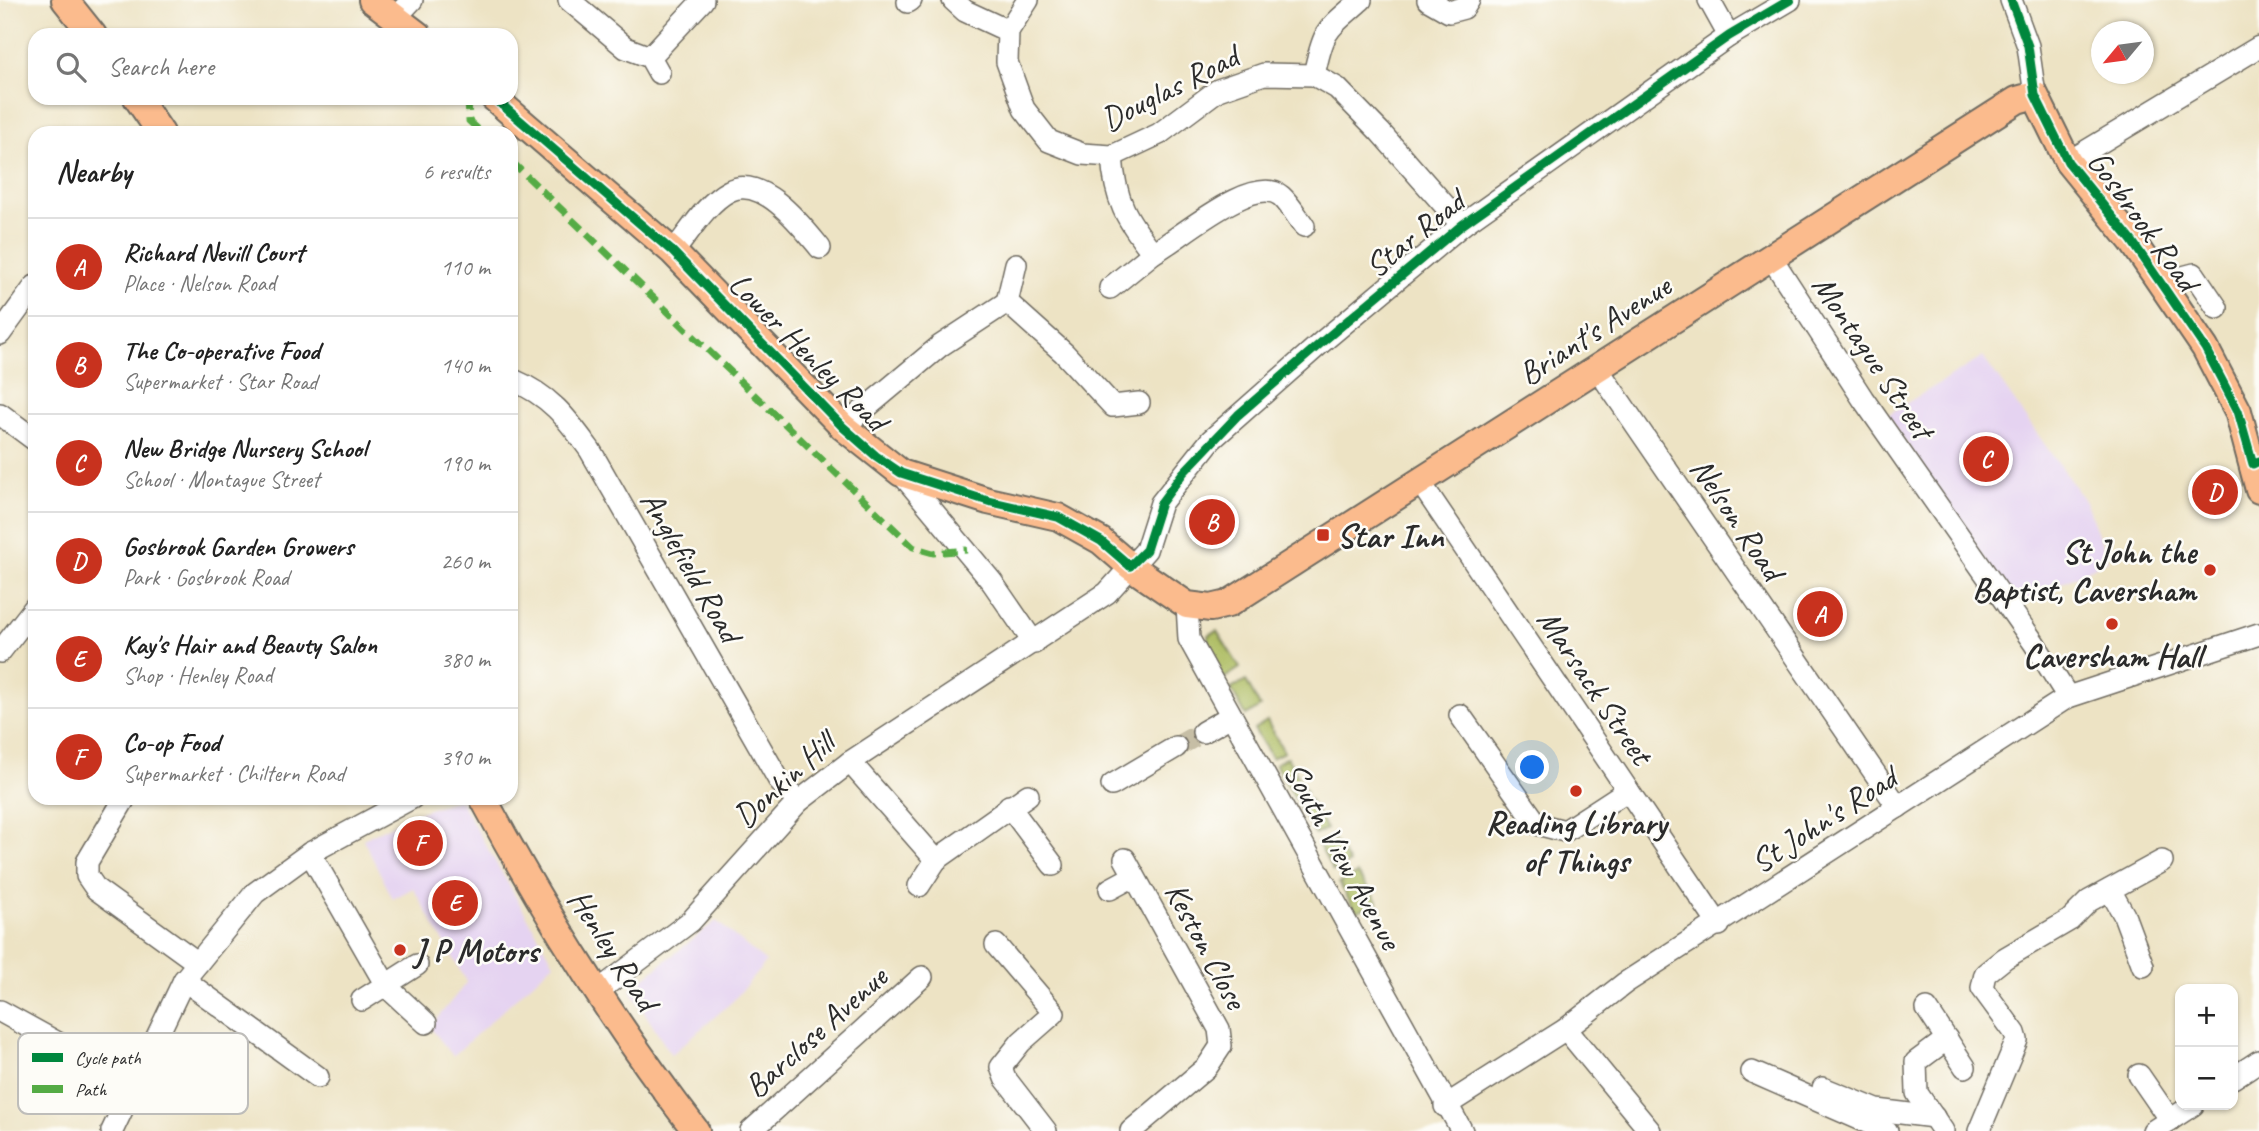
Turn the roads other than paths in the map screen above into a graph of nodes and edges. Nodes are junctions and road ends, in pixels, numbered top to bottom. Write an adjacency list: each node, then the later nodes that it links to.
1 (65, 0): 14 (main road)
2 (372, 0): 13 (main road)
3 (569, 0): 4 (street)
4 (703, 0)
5 (953, 0): 16 (street)
6 (1028, 0): 16 (street)
7 (1361, 0): 19 (street)
8 (1428, 0): 9 (street)
9 (1469, 0)
10 (1709, 0): 17 (street)
11 (1790, 0): 17 (street, Star Road)
12 (2015, 1): 20 (street, Gosbrook Road)
13 (404, 9): 15 (main road)
14 (87, 28)
15 (414, 28)
16 (1008, 31): 24 (street, Douglas Road)
17 (1729, 36): 26 (street, Star Road)
18 (2259, 47): 25 (street)
19 (1314, 75): 24 (street, Douglas Road); 26 (street)
20 (2035, 95): 25 (main road, Gosbrook Road); 31 (main road, Briant's Avenue)
21 (142, 105): 23 (main road)
22 (502, 105): 29 (main road, Lower Henley Road)
23 (156, 126)
24 (1112, 156): 30 (street)
25 (2068, 162): 34 (main road, Gosbrook Road)
26 (1462, 225): 49 (street, Star Road)
27 (1304, 226): 30 (street)
28 (820, 248): 29 (street)
29 (673, 252): 43 (main road, Lower Henley Road)
30 (1153, 253): 33 (street)
31 (1771, 257): 39 (main road, Briant's Avenue); 55 (street, Montague Street)
32 (1016, 264): 36 (street)
33 (1110, 288)
34 (2162, 288): 37 (street); 45 (main road, Gosbrook Road)
35 (28, 296): 38 (street)
36 (1007, 302): 41 (street); 43 (street)
37 (2217, 308)
38 (0, 334)
39 (1597, 368): 47 (main road, Briant's Avenue); 69 (street, Nelson Road)
40 (518, 382): 64 (street, Anglefield Road)
41 (1139, 403)
42 (0, 414): 44 (street)
43 (843, 427): 46 (main road, Lower Henley Road)
44 (28, 435)
45 (2256, 462): 48 (main road, Gosbrook Road)
46 (901, 473): 49 (main road, Lower Henley Road); 53 (street)
47 (1420, 482): 50 (main road, Briant's Avenue); 62 (street, Marsack Street)
48 (2259, 490)
49 (1130, 566): 50 (main road); 53 (street, Donkin Hill)
50 (1187, 605): 57 (street, South View Avenue)
51 (28, 616): 54 (street)
52 (2259, 634): 55 (street, St John's Road)
53 (1034, 643): 60 (street, Donkin Hill)
54 (0, 652)
55 (2068, 697): 69 (street, St John's Road)
56 (1460, 715): 62 (street)
57 (1231, 716): 58 (street); 101 (street, South View Avenue)
58 (1203, 732)
59 (1176, 747): 61 (street)
60 (850, 762): 64 (street, Donkin Hill); 71 (street)
61 (1112, 785)
62 (1629, 790): 77 (street, Marsack Street)
63 (1028, 795): 68 (street)
64 (799, 802): 85 (street, Donkin Hill)
65 (121, 805): 79 (street)
66 (399, 805): 70 (street)
67 (488, 805): 85 (main road, Henley Road)
68 (1009, 806): 71 (street); 73 (street)
69 (1898, 807): 77 (street, St John's Road)
70 (310, 853): 79 (street); 84 (street)
71 (936, 860): 74 (street)
72 (2162, 861): 76 (street)
73 (1053, 865)
74 (919, 886)
75 (1110, 889): 110 (street, Keston Close)
76 (2110, 890): 81 (street); 114 (street)
77 (1719, 925): 90 (street, St John's Road)
78 (996, 945): 109 (street)
79 (198, 963): 83 (street)
80 (417, 965): 84 (street)
81 (2143, 966)
82 (922, 977): 108 (street, Barclose Avenue)
83 (184, 980): 92 (street); 99 (street)
84 (387, 987): 86 (street); 89 (street)
85 (598, 992): 106 (main road, Henley Road)
86 (362, 1000)
87 (1927, 1009): 93 (street)
88 (0, 1011): 91 (street)
89 (425, 1023)
90 (1566, 1029): 101 (street, St John's Road); 112 (street)
91 (40, 1033)
92 (160, 1033)
93 (1947, 1039): 95 (street); 104 (street)
94 (2259, 1061): 98 (street)
95 (1965, 1067)
96 (1752, 1072): 113 (street)
97 (2139, 1075): 105 (street)
98 (2238, 1075)
99 (318, 1077)
100 (1823, 1088): 104 (street)
101 (1445, 1106): 111 (street, South View Avenue)
102 (2186, 1110): 105 (street)
103 (121, 1114): 107 (street)
104 (1938, 1124)
105 (2162, 1126)
106 (690, 1129)
107 (112, 1131)
108 (751, 1131)
109 (1046, 1131)
110 (1131, 1131)
111 (1462, 1131)
112 (1650, 1131)
113 (1887, 1131)
114 (1979, 1131)

